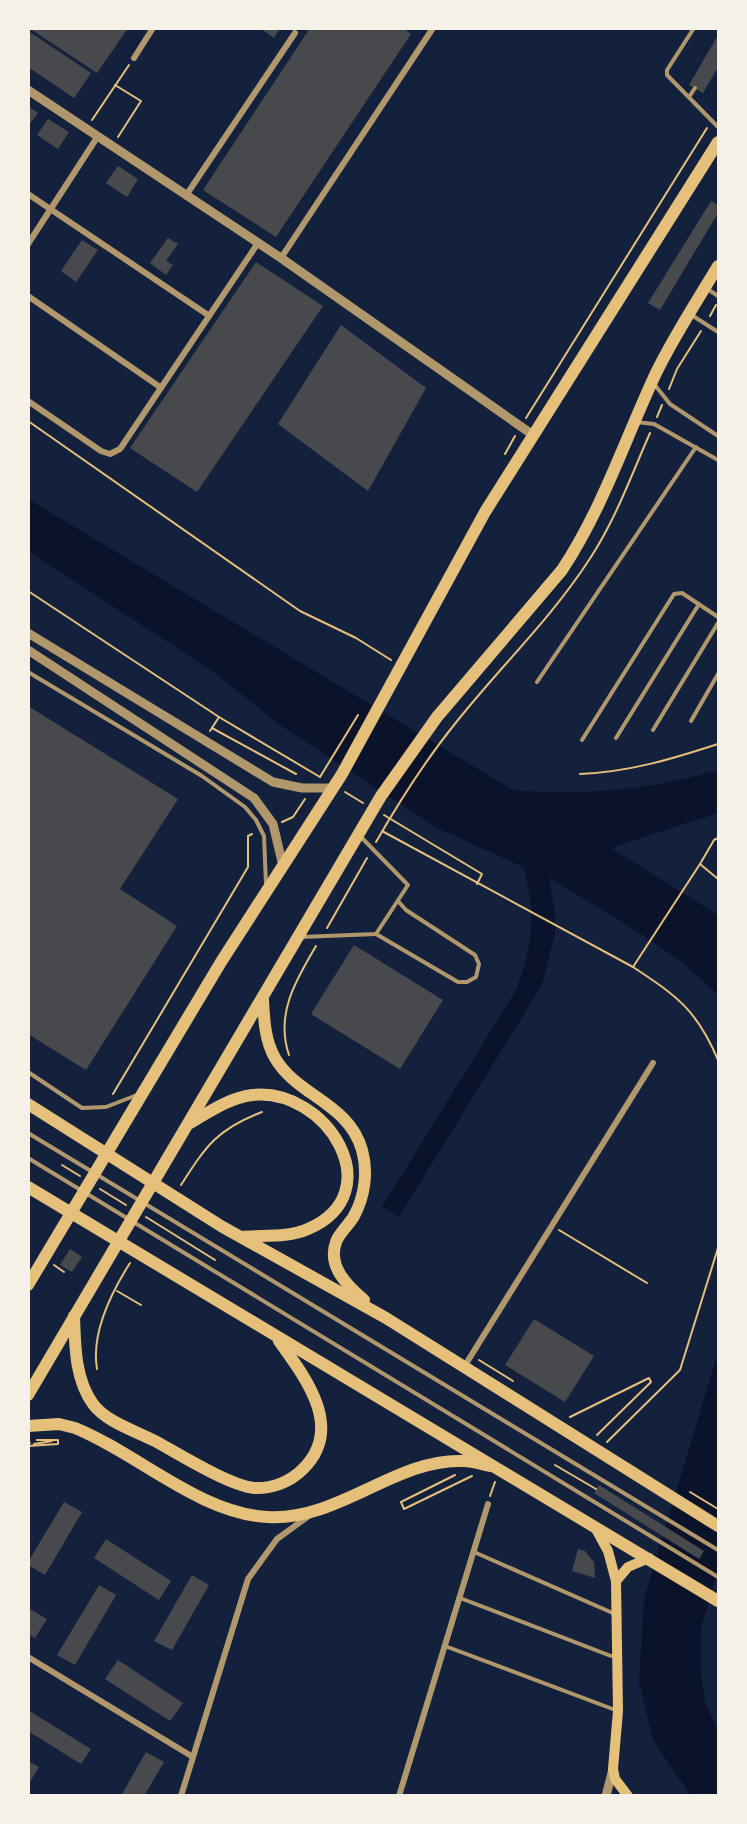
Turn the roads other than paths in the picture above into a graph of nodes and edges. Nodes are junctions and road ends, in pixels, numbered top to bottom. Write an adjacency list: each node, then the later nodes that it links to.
1 (153, 28): 5 (street)
2 (694, 28): 8 (lane)
3 (430, 29): 17 (street)
4 (295, 33): 13 (street)
5 (134, 58)
6 (695, 88): 8 (lane)
7 (28, 90): 10 (street)
8 (689, 97): 9 (lane)
9 (718, 127)
10 (98, 136): 13 (street); 14 (street)
11 (718, 142): 29 (main road)
12 (28, 194): 14 (street)
13 (187, 194): 15 (street)
14 (51, 209): 16 (street); 23 (street)
15 (258, 243): 17 (street); 23 (street)
16 (28, 244)
17 (281, 258): 29 (street)
18 (718, 266): 19 (main road)
19 (705, 288): 21 (lane); 22 (main road)
20 (28, 296): 26 (street)
21 (718, 296)
22 (690, 314): 24 (lane); 25 (main road)
23 (208, 315): 26 (street)
24 (718, 332)
25 (653, 380): 28 (main road); 30 (lane)
26 (160, 387): 27 (street)
27 (28, 401)
28 (635, 422): 31 (lane); 46 (main road)
29 (533, 435): 45 (main road)
30 (718, 436)
31 (696, 447): 32 (lane); 40 (lane)
32 (718, 460)
33 (699, 604): 34 (lane); 43 (lane); 44 (lane)
34 (718, 617)
35 (718, 623): 42 (lane)
36 (28, 633): 45 (street)
37 (28, 650): 47 (street)
38 (28, 672): 48 (lane)
39 (718, 674): 41 (lane)
40 (537, 682)
41 (691, 721)
42 (654, 730)
43 (616, 738)
44 (582, 740)
45 (338, 789): 47 (main road)
46 (359, 834): 49 (lane); 51 (main road)
47 (283, 867): 48 (main road)
48 (266, 893): 55 (main road)
49 (398, 901): 50 (lane); 50 (lane)
50 (376, 934): 51 (lane)
51 (300, 937): 52 (main road)
52 (263, 1000): 57 (main road); 64 (main road)
53 (653, 1062): 66 (street)
54 (28, 1072): 55 (lane)
55 (146, 1091): 62 (main road)
56 (28, 1104): 61 (main road)
57 (190, 1123): 61 (main road); 63 (main road)
58 (28, 1132): 74 (lane)
59 (28, 1158): 77 (lane)
60 (28, 1187): 65 (main road)
61 (240, 1237): 64 (main road)
62 (28, 1285)
63 (74, 1316): 65 (main road); 67 (main road)
64 (386, 1318): 66 (main road)
65 (276, 1337): 69 (main road)
66 (464, 1367): 73 (main road)
67 (28, 1395)
68 (28, 1426): 71 (main road)
69 (499, 1468): 71 (main road); 72 (main road)
70 (488, 1504): 75 (street)
71 (313, 1513): 86 (street)
72 (594, 1525): 76 (main road); 78 (main road)
73 (718, 1526)
74 (718, 1550)
75 (473, 1551): 79 (street); 81 (lane)
76 (649, 1557): 78 (main road); 80 (main road)
77 (718, 1577)
78 (616, 1581): 81 (main road)
79 (459, 1597): 82 (street); 83 (lane)
80 (718, 1601)
81 (617, 1615): 85 (main road)
82 (444, 1646): 85 (lane); 89 (street)
83 (611, 1656)
84 (28, 1657): 86 (street)
85 (618, 1711): 87 (main road)
86 (193, 1757): 88 (street)
87 (613, 1769): 90 (street); 91 (main road)
88 (181, 1796)
89 (399, 1796)
90 (606, 1796)
91 (628, 1796)

